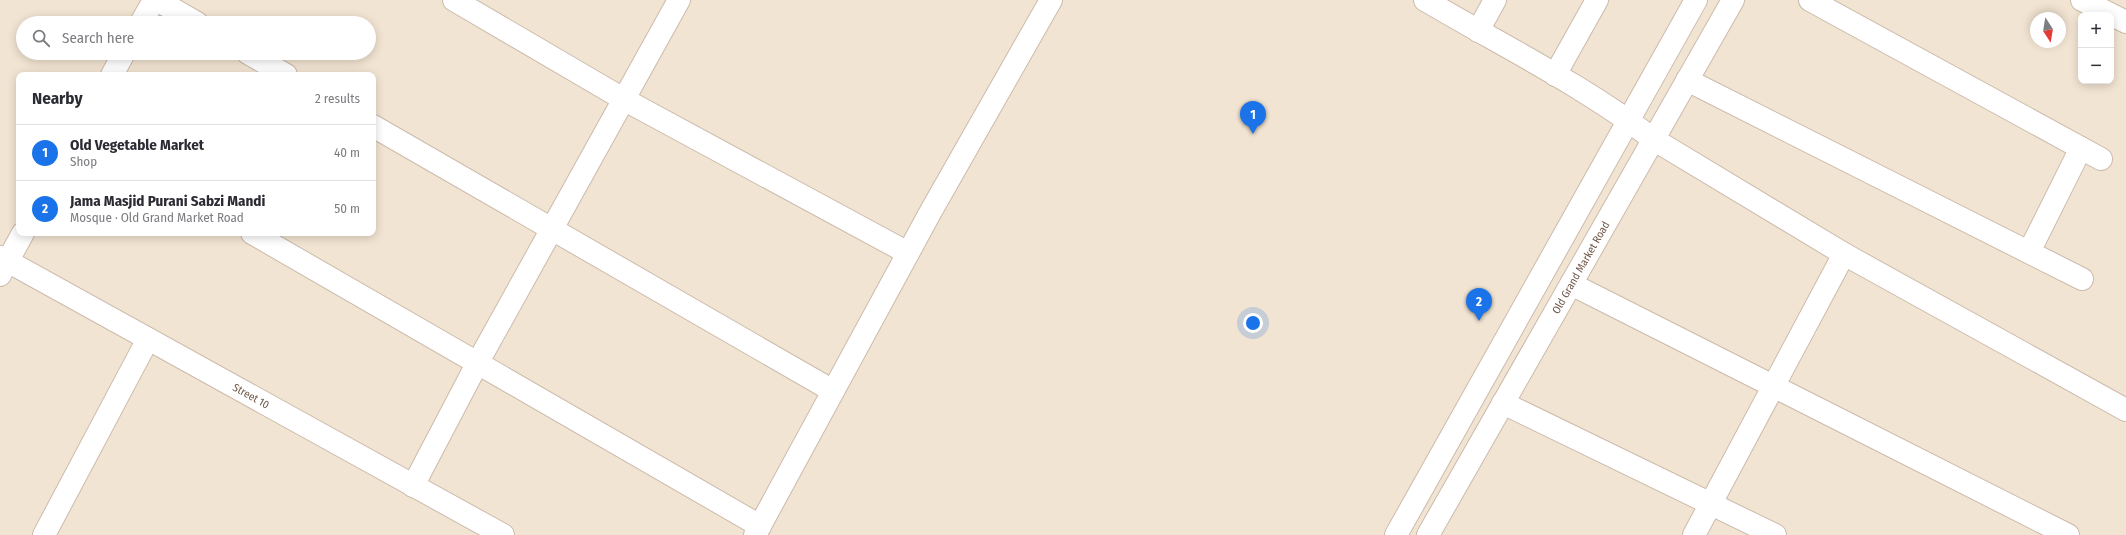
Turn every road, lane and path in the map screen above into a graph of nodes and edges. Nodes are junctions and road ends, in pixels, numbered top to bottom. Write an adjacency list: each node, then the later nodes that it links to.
1 (154, 0): 13 (street)
2 (157, 0): 14 (street)
3 (454, 0): 23 (street)
4 (679, 0): 23 (street)
5 (1052, 0): 33 (street)
6 (1425, 0): 16 (street)
7 (1495, 0): 16 (street)
8 (1597, 0): 21 (street)
9 (1696, 0): 24 (street)
10 (1733, 0): 22 (street, Old Grand Market Road)
11 (1810, 0): 27 (street)
12 (2082, 0): 15 (street)
13 (145, 16)
14 (185, 16)
15 (2126, 22)
16 (1478, 31): 21 (street)
17 (120, 60): 19 (street)
18 (260, 60): 20 (street)
19 (114, 72)
20 (281, 72)
21 (1555, 75): 24 (street)
22 (1687, 80): 26 (street, Old Grand Market Road); 32 (street)
23 (625, 100): 29 (street); 33 (street)
24 (1628, 120): 26 (street); 49 (street)
25 (376, 128): 29 (street)
26 (1653, 139): 34 (street); 37 (street, Old Grand Market Road)
27 (2081, 148): 28 (street); 32 (street)
28 (2101, 159)
29 (553, 230): 39 (street); 41 (street)
30 (21, 236): 35 (street)
31 (257, 236): 39 (street)
32 (2029, 252): 36 (street)
33 (908, 253): 41 (street)
34 (1844, 254): 40 (street); 43 (street)
35 (3, 264): 38 (street, Street 10)
36 (2082, 279)
37 (1571, 284): 40 (street); 42 (street, Old Grand Market Road)
38 (148, 339): 44 (street, Street 10); 47 (street)
39 (478, 362): 44 (street); 46 (street)
40 (1774, 386): 45 (street); 53 (street)
41 (833, 391): 46 (street)
42 (1503, 403): 45 (street); 50 (street, Old Grand Market Road)
43 (2126, 410)
44 (413, 486): 48 (street, Street 10)
45 (1711, 504): 51 (street); 52 (street)
46 (757, 530)
47 (44, 535)
48 (503, 535)
49 (1396, 535)
50 (1428, 535)
51 (1694, 535)
52 (1775, 535)
53 (2068, 535)

